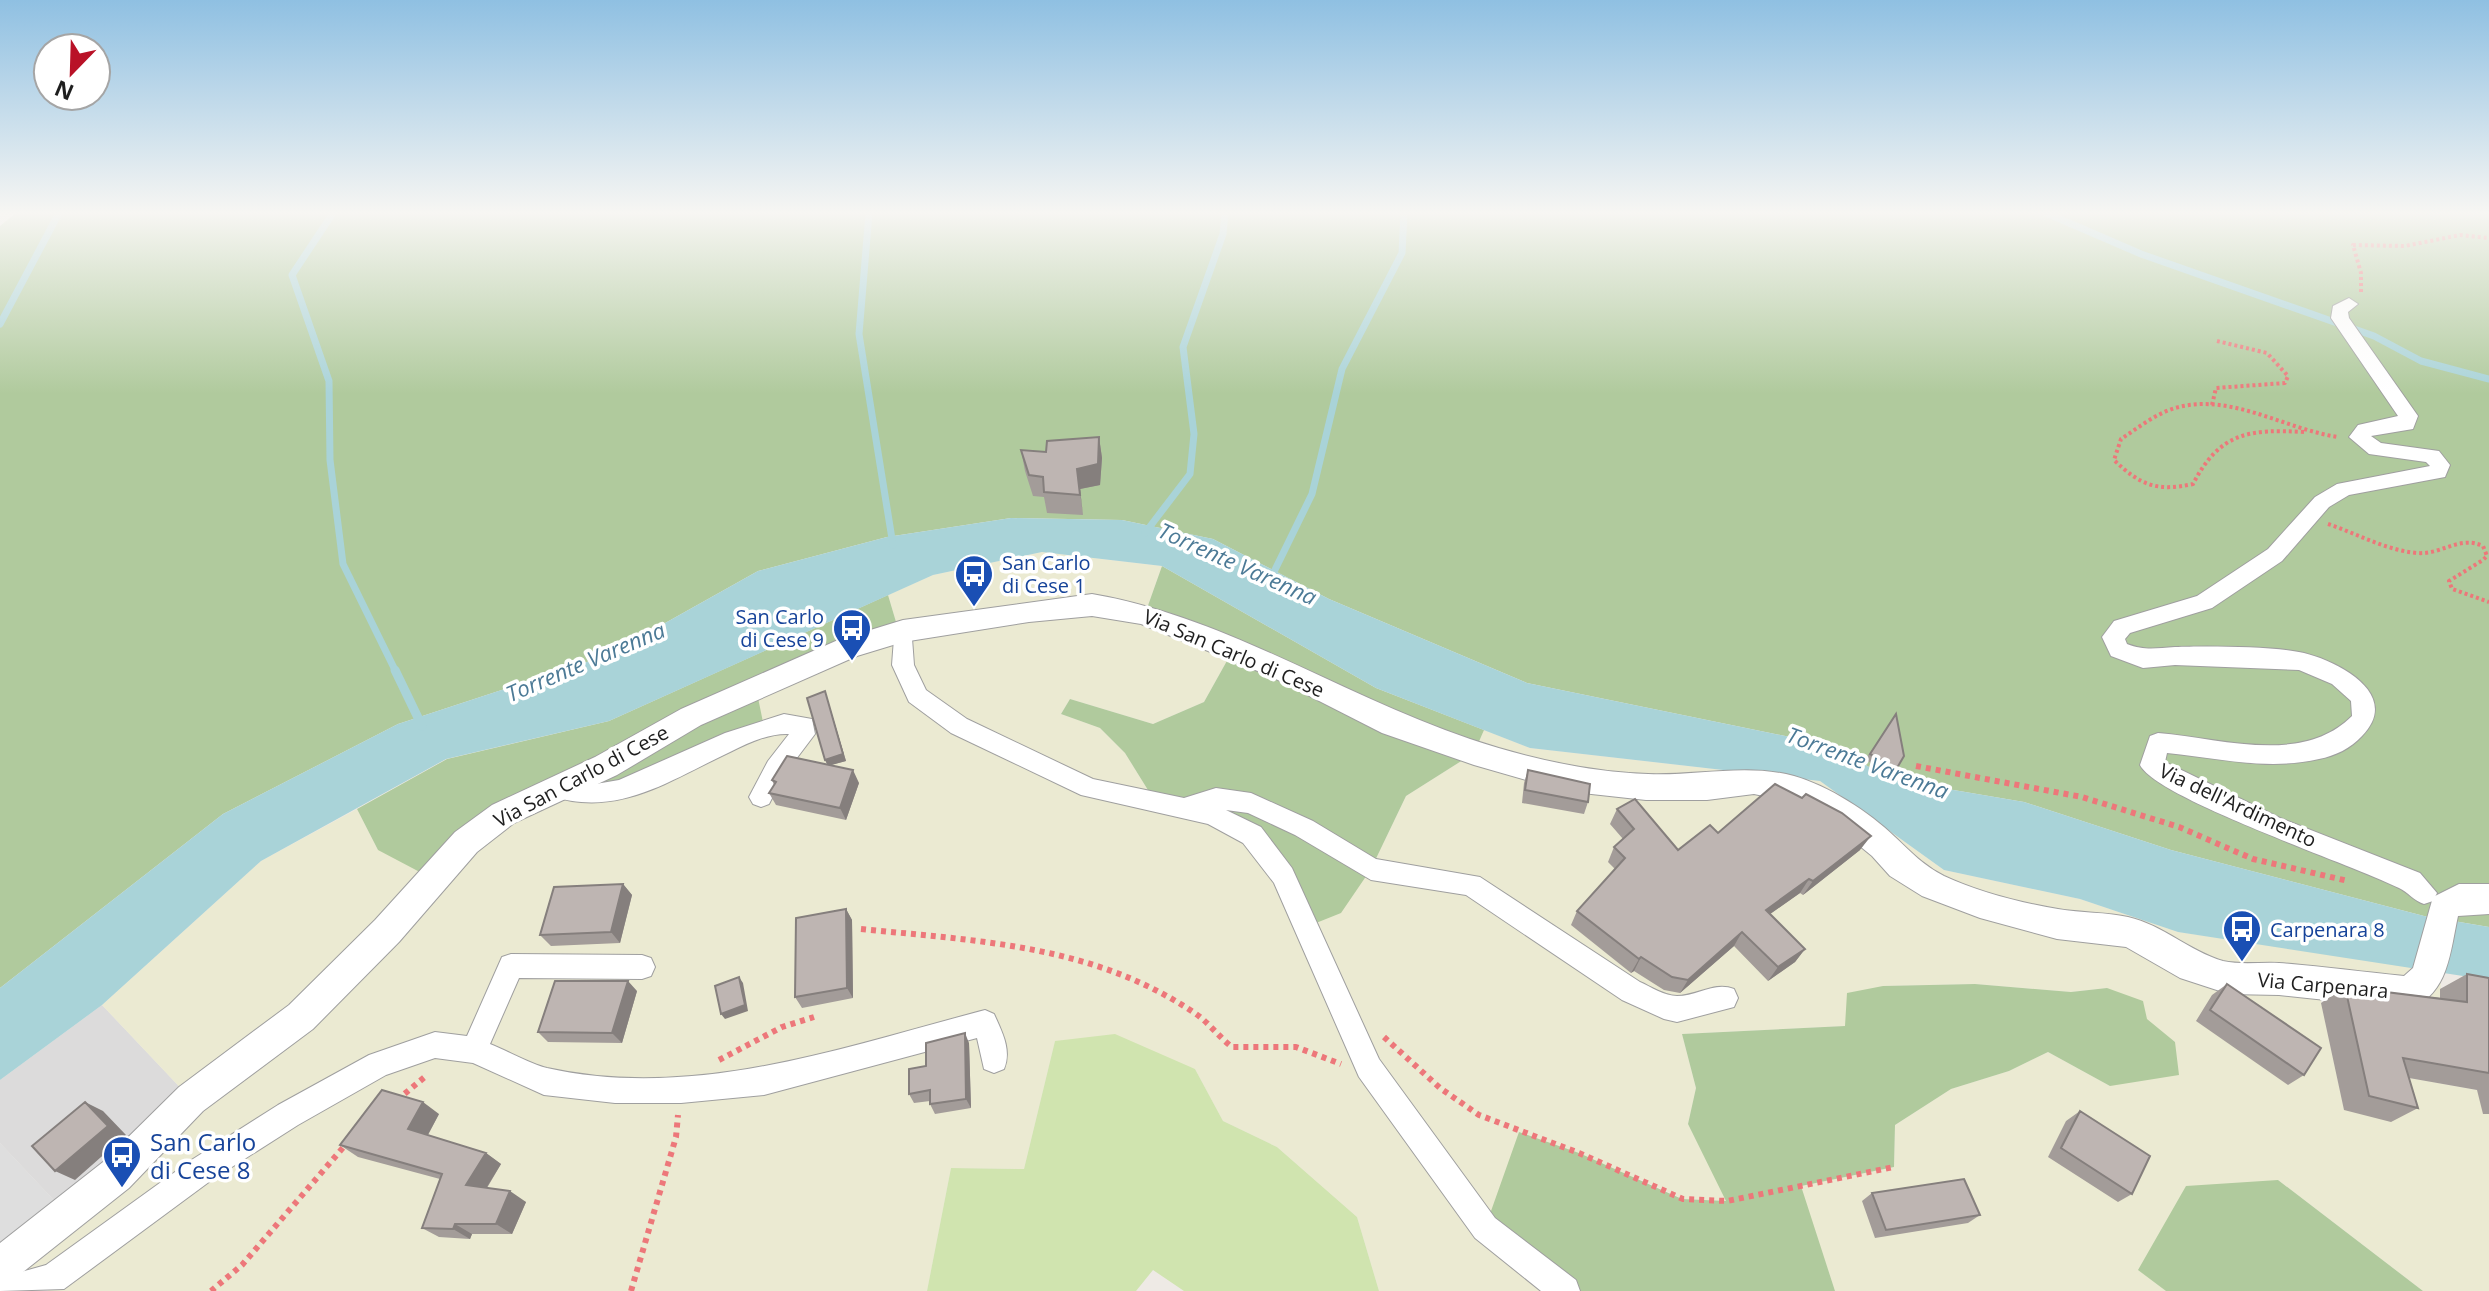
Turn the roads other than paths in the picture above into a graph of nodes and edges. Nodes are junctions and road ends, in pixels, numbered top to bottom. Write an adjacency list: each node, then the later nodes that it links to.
1 (2349, 304): 7 (street, Via dell'Ardimento)
2 (903, 631): 3 (street, Via San Carlo di Cese); 5 (street); 8 (street, Via San Carlo di Cese)
3 (557, 788): 4 (street); 13 (street, Via San Carlo di Cese)
4 (761, 797)
5 (1186, 808): 10 (street); 15 (street)
6 (2489, 899): 7 (street)
7 (2434, 902): 8 (street, Via Carpenara)
8 (2057, 924)
9 (642, 967): 11 (street)
10 (1725, 998)
11 (474, 1050): 12 (street); 14 (street)
12 (994, 1060)
13 (0, 1267)
14 (0, 1285)
15 (1565, 1291)

